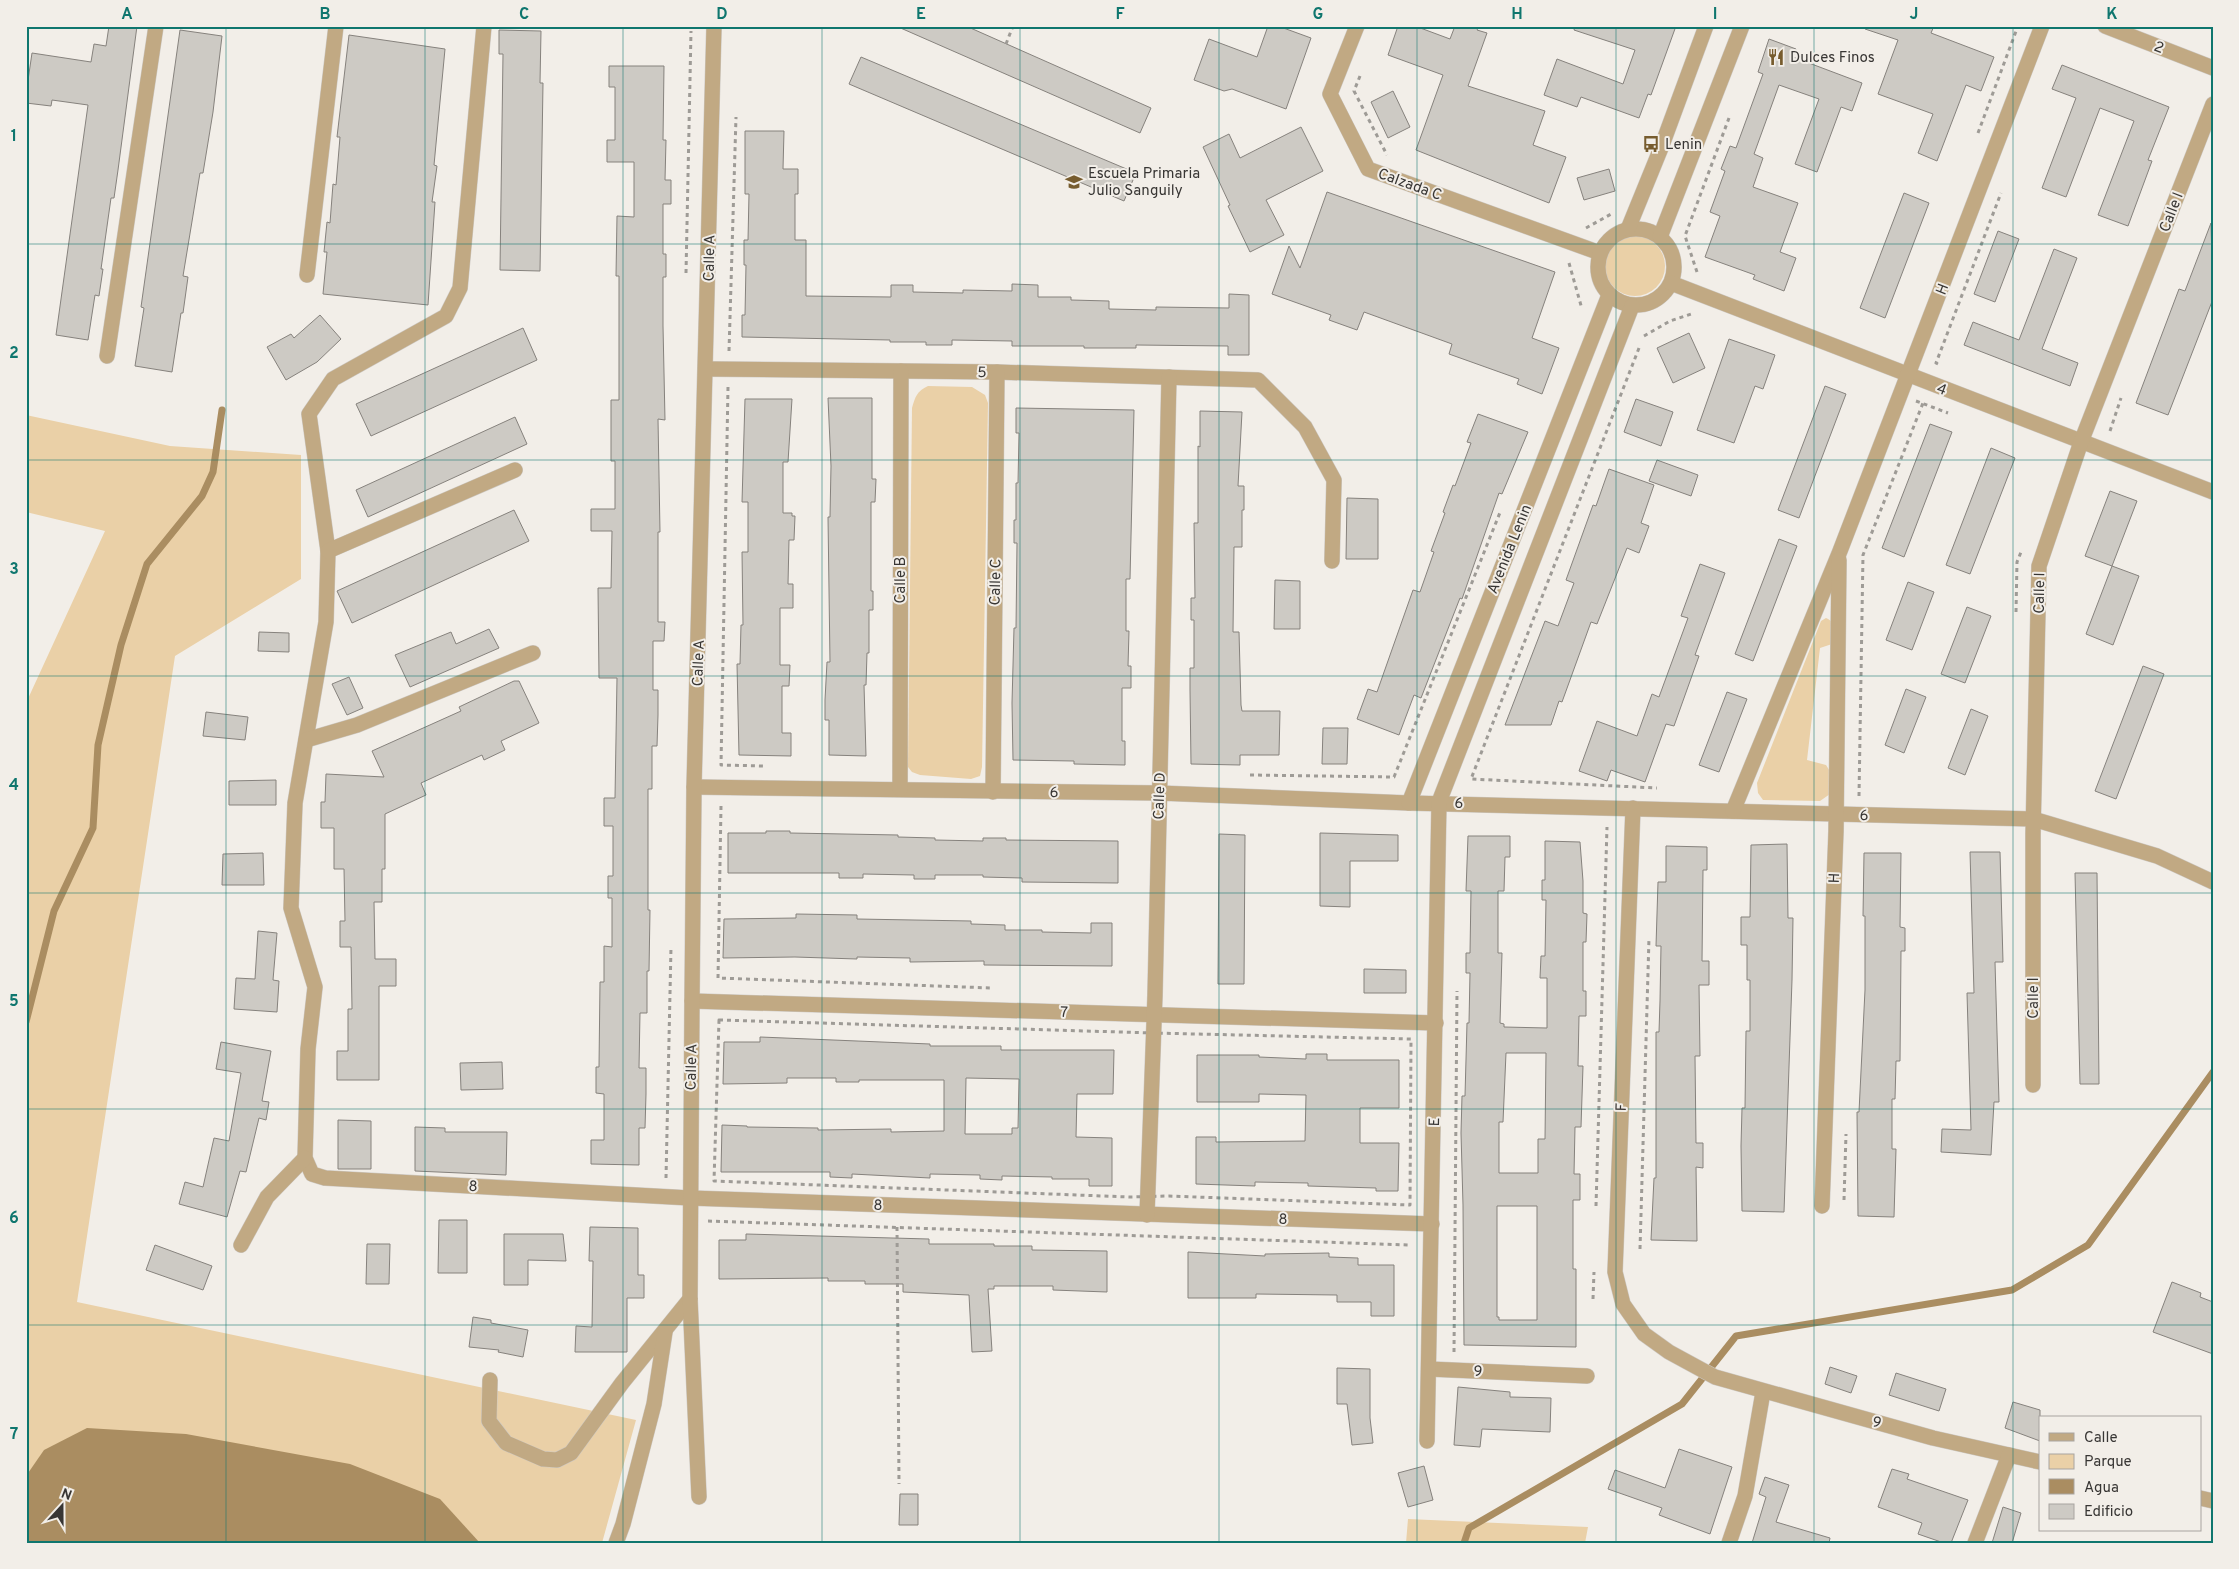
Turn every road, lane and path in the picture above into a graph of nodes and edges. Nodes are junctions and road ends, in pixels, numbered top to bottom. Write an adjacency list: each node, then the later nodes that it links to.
1 (156, 26): 34 (street)
2 (336, 26): 27 (street)
3 (484, 26): 50 (street)
4 (714, 26): 36 (street, Calle A)
5 (1012, 26): 12 (path)
6 (1357, 26): 25 (street, Calzada C)
7 (1706, 26): 23 (street)
8 (1742, 26): 24 (street)
9 (2018, 26): 18 (path)
10 (2042, 26): 40 (street, H)
11 (2105, 26): 13 (street, 2)
12 (1006, 44)
13 (2213, 68)
14 (1362, 72): 19 (path)
15 (2213, 104): 45 (street, Calle I)
16 (736, 117): 37 (path)
17 (1729, 118): 28 (path)
18 (1976, 137)
19 (1395, 158)
20 (2004, 185): 35 (path)
21 (1615, 212): 22 (path)
22 (1583, 230)
23 (1628, 230): 24 (street); 25 (street)
24 (1660, 237): 29 (street)
25 (1600, 253): 30 (street)
26 (1560, 260): 33 (path)
27 (307, 275)
28 (1698, 276)
29 (1671, 283): 31 (street); 40 (street, 4)
30 (1609, 295): 31 (street); 65 (street, Avenida Lenin)
31 (1632, 306): 64 (street, Avenida Lenin)
32 (1698, 316): 59 (path)
33 (1578, 318)
34 (107, 356)
35 (1945, 366)
36 (706, 369): 37 (street, 5); 58 (street, Calle A)
37 (729, 369): 38 (street, 5); 56 (path)
38 (901, 371): 39 (street, 5); 60 (street, Calle B)
39 (997, 372): 41 (street, 5); 61 (street, Calle C)
40 (1908, 376): 45 (street, 4); 51 (street, H)
41 (1169, 377): 52 (street, 5); 62 (street, Calle D)
42 (2123, 394): 44 (path)
43 (1923, 404): 63 (path)
44 (2118, 434)
45 (2081, 442): 47 (street, 4); 70 (street, Calle I)
46 (515, 470): 50 (street)
47 (2213, 492)
48 (1504, 502): 57 (path)
49 (2024, 544): 53 (path)
50 (328, 551): 55 (street)
51 (1840, 551): 68 (street, H); 69 (street, H)
52 (1332, 561)
53 (2016, 622)
54 (534, 653): 55 (street)
55 (306, 740): 83 (street)
56 (770, 767)
57 (1248, 775)
58 (694, 787): 60 (street, 6); 78 (street, Calle A)
59 (1665, 788)
60 (900, 790): 61 (street, 6)
61 (993, 792): 62 (street, 6)
62 (1159, 793): 65 (street, 6); 79 (street, Calle D)
63 (1869, 798)
64 (1439, 802): 65 (street, 6); 67 (street, 6); 80 (street, E)
65 (1409, 803)
66 (730, 806): 77 (path)
67 (1633, 808): 68 (street, 6); 73 (street, F)
68 (1734, 811): 69 (street, 6)
69 (1836, 814): 70 (street, 6); 86 (street, H)
70 (2034, 819): 74 (street, 6); 82 (street, Calle I)
71 (1598, 826): 72 (path)
72 (1608, 827): 73 (path); 87 (path)
73 (1632, 828): 102 (street, F)
74 (2213, 882)
75 (1650, 936): 94 (path)
76 (1457, 982): 100 (path)
77 (996, 989)
78 (692, 1001): 79 (street, 7); 85 (street, Calle A)
79 (1154, 1015): 80 (street, 7); 81 (street, Calle D)
80 (1436, 1023): 90 (street, E)
81 (1153, 1034): 84 (street, Calle D); 84 (path); 84 (path)
82 (2034, 1085)
83 (305, 1158): 85 (street, 8); 92 (street)
84 (1147, 1197): 88 (street, Calle D)
85 (690, 1198): 88 (street, 8); 89 (street, Calle A)
86 (1822, 1206)
87 (1596, 1211)
88 (1146, 1215): 90 (street, 8)
89 (690, 1220): 91 (path); 96 (street, Calle A)
90 (1432, 1224): 99 (street, E)
91 (897, 1227): 93 (path); 108 (path)
92 (241, 1245)
93 (1409, 1245)
94 (1640, 1249)
95 (1594, 1270): 97 (path)
96 (690, 1299): 98 (street); 109 (street, Calle A)
97 (1593, 1299)
98 (666, 1331): 103 (street); 110 (street)
99 (1428, 1369): 100 (street, 9); 105 (street, E)
100 (1454, 1370): 101 (street, 9)
101 (1587, 1376)
102 (1715, 1377): 104 (street, 9)
103 (490, 1380)
104 (1763, 1392): 106 (street, 9); 111 (street)
105 (1427, 1441)
106 (2009, 1455): 107 (street, 9); 112 (street)
107 (2039, 1462)
108 (899, 1484)
109 (699, 1497)
110 (616, 1543)
111 (1729, 1543)
112 (1975, 1543)

